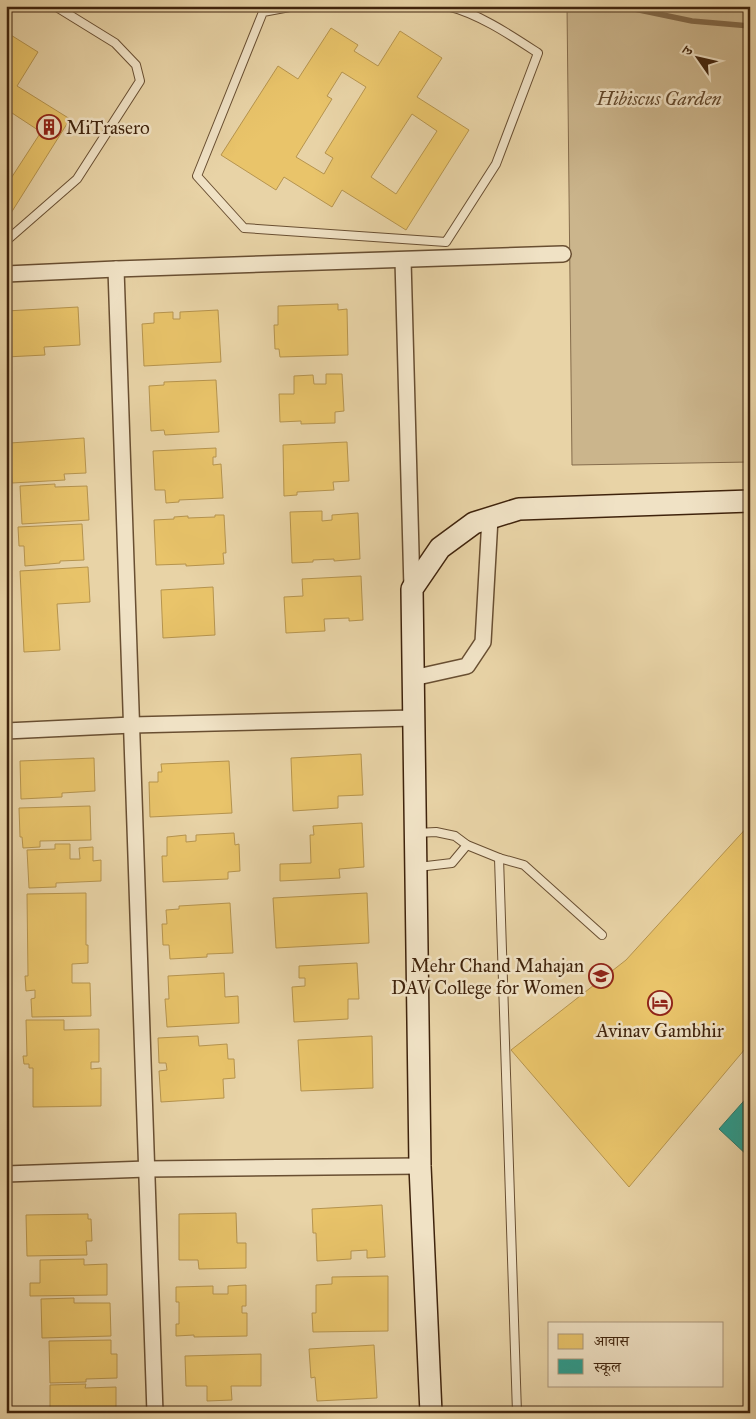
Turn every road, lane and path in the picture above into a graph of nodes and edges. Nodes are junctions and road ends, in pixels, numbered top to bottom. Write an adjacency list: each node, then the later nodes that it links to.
1 (54, 6): 4 (lane)
2 (295, 6): 3 (lane)
3 (447, 6)
4 (6, 241)
5 (563, 254): 6 (street)
6 (402, 260): 7 (street); 11 (street)
7 (116, 269): 8 (street); 14 (street)
8 (6, 274)
9 (750, 501): 10 (street)
10 (490, 518): 11 (street); 12 (street)
11 (412, 589): 12 (street)
12 (414, 678): 13 (street)
13 (414, 718): 14 (street); 16 (street)
14 (132, 725): 15 (street); 22 (street)
15 (6, 731)
16 (415, 833): 17 (lane); 19 (street)
17 (467, 845): 18 (lane); 19 (lane)
18 (499, 858): 20 (lane); 26 (lane)
19 (415, 868): 21 (street)
20 (602, 935)
21 (420, 1166): 22 (street); 25 (street)
22 (147, 1169): 23 (street); 24 (street)
23 (6, 1174)
24 (155, 1413)
25 (430, 1413)
26 (517, 1413)

